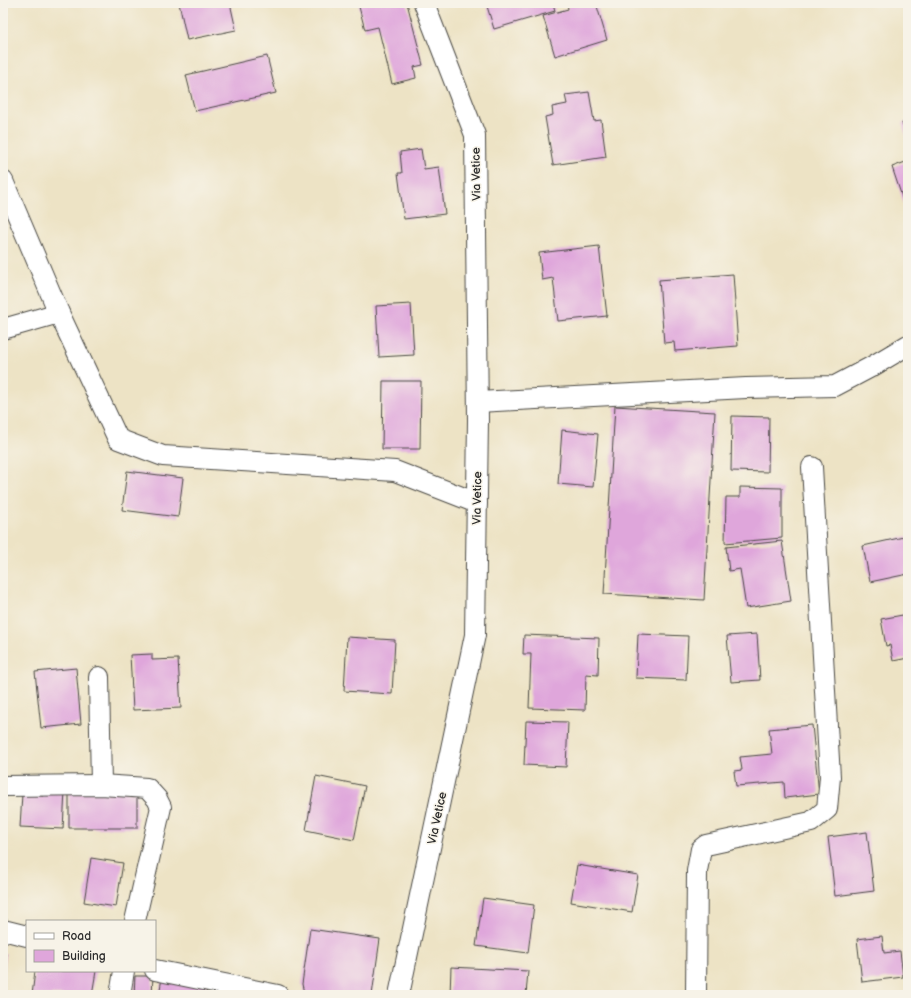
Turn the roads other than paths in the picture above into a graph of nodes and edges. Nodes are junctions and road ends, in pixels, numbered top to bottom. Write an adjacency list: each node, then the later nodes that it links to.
1 (424, 3): 6 (street, Via Vetice)
2 (3, 180): 3 (street)
3 (59, 313): 4 (street); 8 (street)
4 (3, 329)
5 (908, 345): 6 (street)
6 (478, 402): 8 (street, Via Vetice)
7 (812, 468): 20 (street)
8 (477, 503): 19 (street, Via Vetice)
9 (99, 677): 10 (street)
10 (101, 785): 11 (street); 12 (street)
11 (3, 786)
12 (135, 920)
13 (3, 930): 14 (street)
14 (26, 936)
15 (156, 970): 18 (street)
16 (124, 972): 17 (street)
17 (120, 995)
18 (278, 995)
19 (399, 995)
20 (696, 995)

